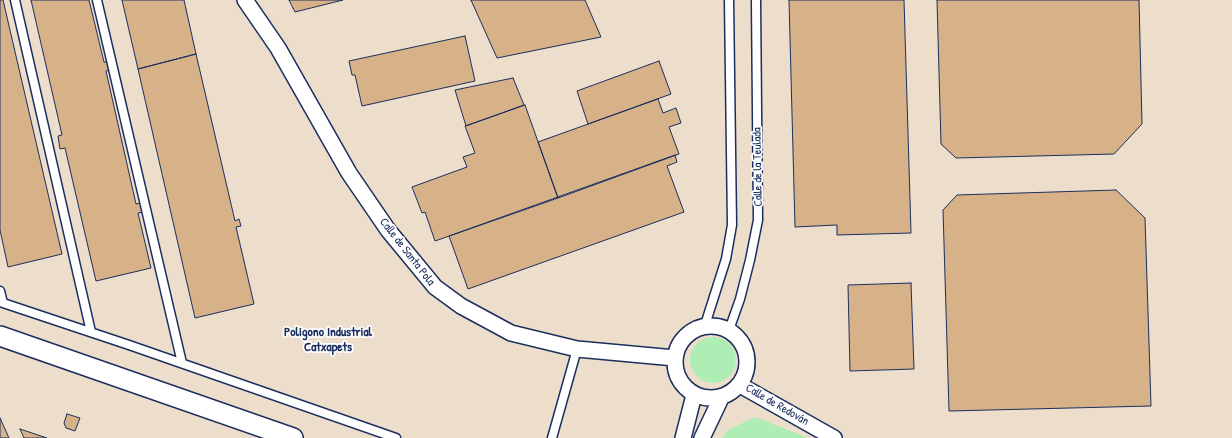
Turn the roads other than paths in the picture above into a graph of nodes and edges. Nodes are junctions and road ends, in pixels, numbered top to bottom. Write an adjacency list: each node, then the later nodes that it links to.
1 (15, 0): 9 (lane)
2 (98, 0): 13 (lane)
3 (245, 0): 11 (street, Calle de Santa Pola)
4 (729, 0): 7 (lane)
5 (756, 0): 8 (lane, Calle de la Teulada)
6 (0, 290): 9 (lane)
7 (705, 325): 8 (street); 12 (street)
8 (729, 330): 14 (street)
9 (91, 332): 13 (lane)
10 (0, 336): 17 (street)
11 (577, 349): 12 (street, Calle de Santa Pola); 19 (lane)
12 (674, 358): 15 (street)
13 (182, 364): 18 (lane)
14 (740, 385): 16 (street); 22 (street, Calle de Redován)
15 (694, 395): 16 (street); 20 (street)
16 (722, 396): 21 (street)
17 (293, 438)
18 (396, 438)
19 (552, 438)
20 (683, 438)
21 (702, 438)
22 (834, 438)

